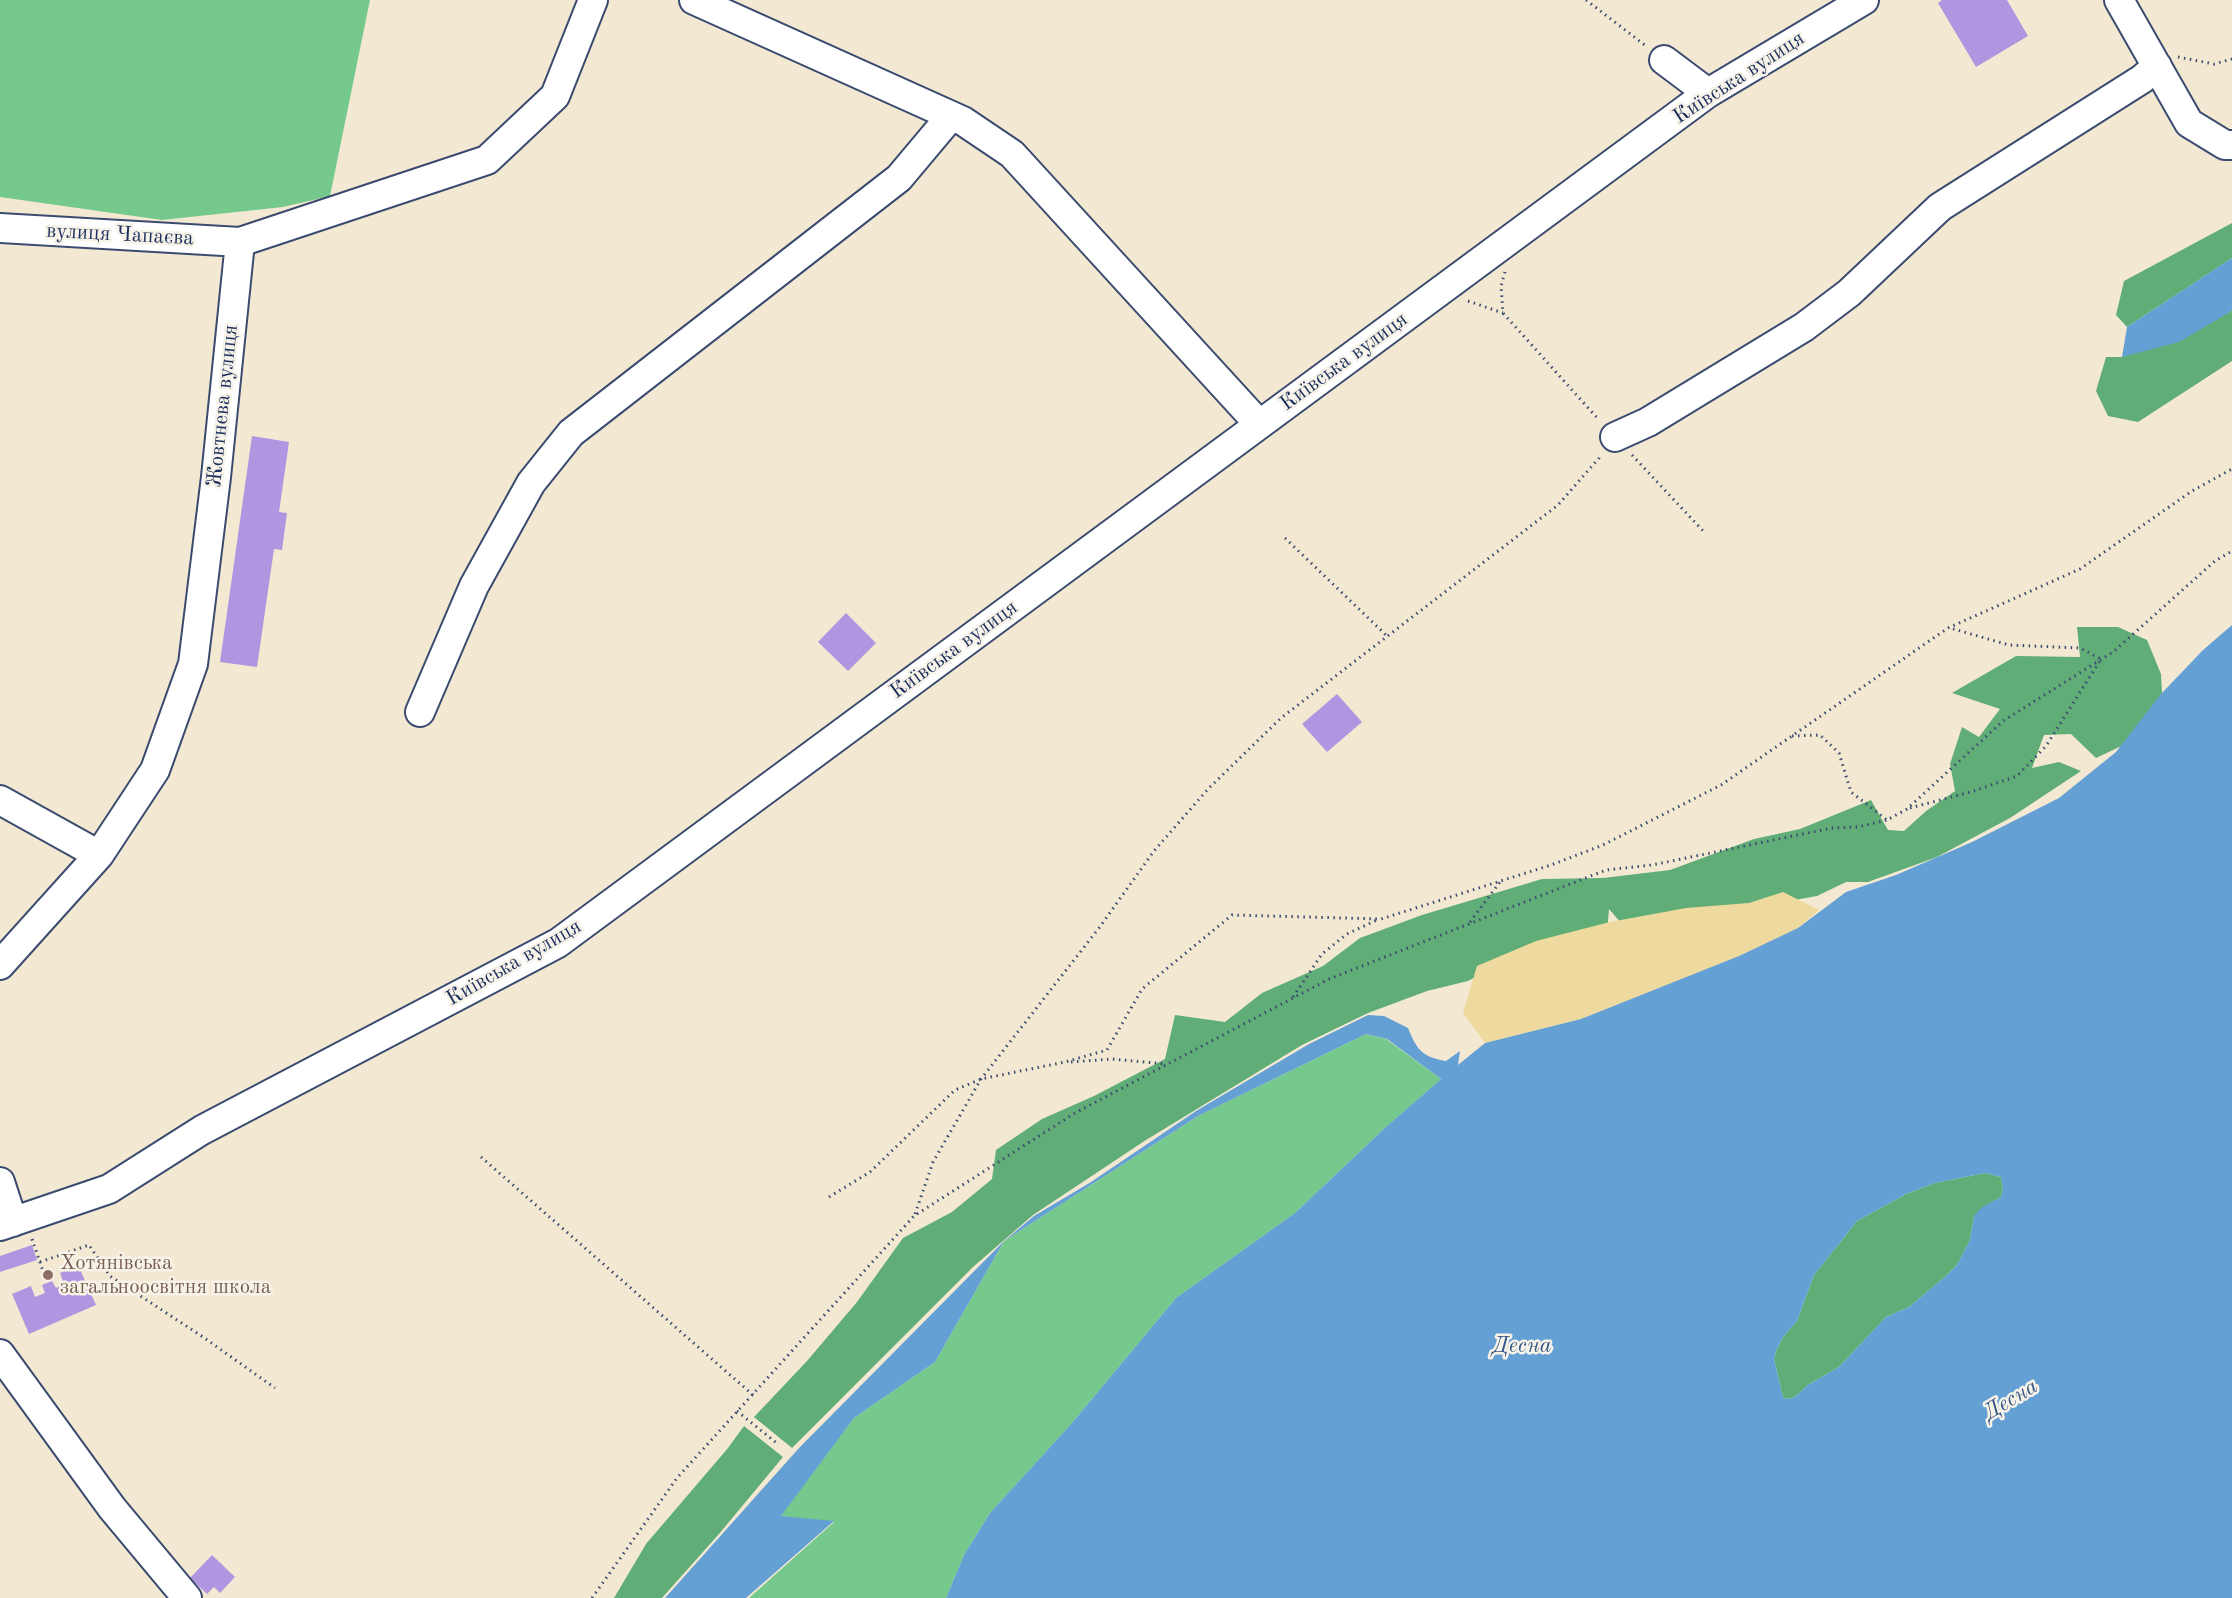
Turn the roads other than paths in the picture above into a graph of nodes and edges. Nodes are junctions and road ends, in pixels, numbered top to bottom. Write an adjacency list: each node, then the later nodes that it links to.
1 (593, 0): 11 (street)
2 (694, 0): 8 (street)
3 (1864, 0): 7 (street, Київська вулиця)
4 (2119, 0): 5 (street)
5 (2152, 58): 9 (street); 13 (street)
6 (1664, 60): 7 (street)
7 (1708, 93): 12 (street, Київська вулиця)
8 (951, 116): 12 (street); 14 (street)
9 (2232, 145)
10 (0, 228): 11 (street, вулиця Чапаєва)
11 (240, 242): 16 (street, Жовтнева вулиця)
12 (1259, 424): 19 (street, Київська вулиця)
13 (1608, 442)
14 (420, 712)
15 (0, 800): 16 (street)
16 (99, 855): 17 (street, Жовтнева вулиця)
17 (0, 965)
18 (0, 1182): 19 (street)
19 (12, 1222)
20 (0, 1354): 21 (street)
21 (187, 1598)

